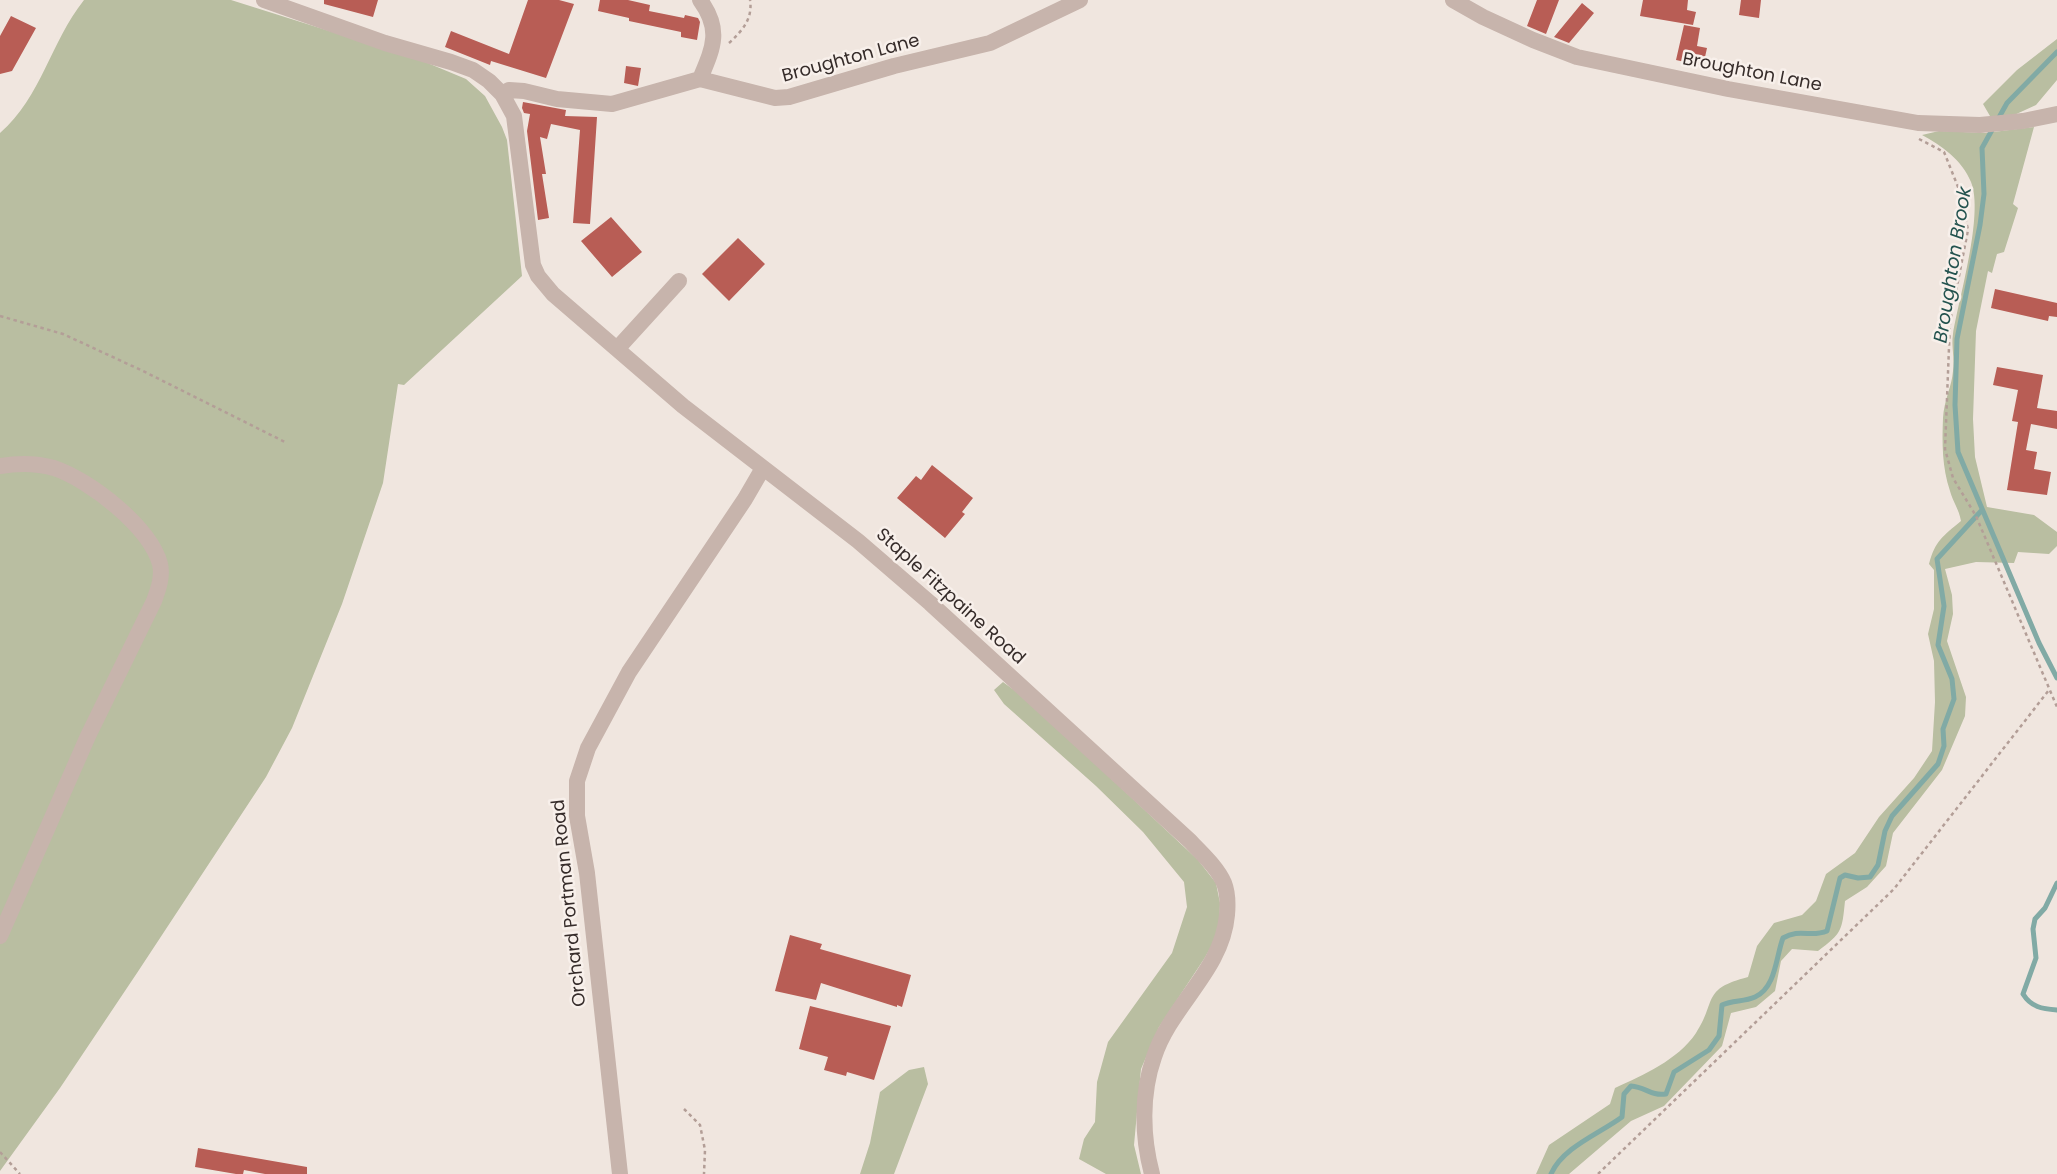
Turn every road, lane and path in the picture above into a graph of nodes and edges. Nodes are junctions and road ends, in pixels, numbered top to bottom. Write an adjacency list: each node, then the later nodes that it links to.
1 (264, 0): 8 (street)
2 (700, 0): 6 (street)
3 (750, 0): 6 (path)
4 (1080, 0): 7 (street, Broughton Lane)
5 (1453, 0): 10 (street, Broughton Lane)
6 (711, 53): 7 (street)
7 (700, 79): 8 (street)
8 (502, 94): 13 (street, Staple Fitzpaine Road)
9 (2057, 114): 10 (street, Broughton Lane)
10 (1918, 123): 17 (path)
11 (679, 281): 13 (street)
12 (0, 316): 14 (path)
13 (617, 349): 16 (street, Staple Fitzpaine Road)
14 (285, 442)
15 (0, 466): 19 (street)
16 (763, 468): 23 (street, Orchard Portman Road); 25 (street, Staple Fitzpaine Road)
17 (2049, 690): 18 (path); 26 (path)
18 (2057, 707)
19 (0, 936)
20 (684, 1109): 24 (path)
21 (0, 1152): 22 (path)
22 (20, 1174)
23 (620, 1174)
24 (704, 1174)
25 (1152, 1174)
26 (1598, 1174)

